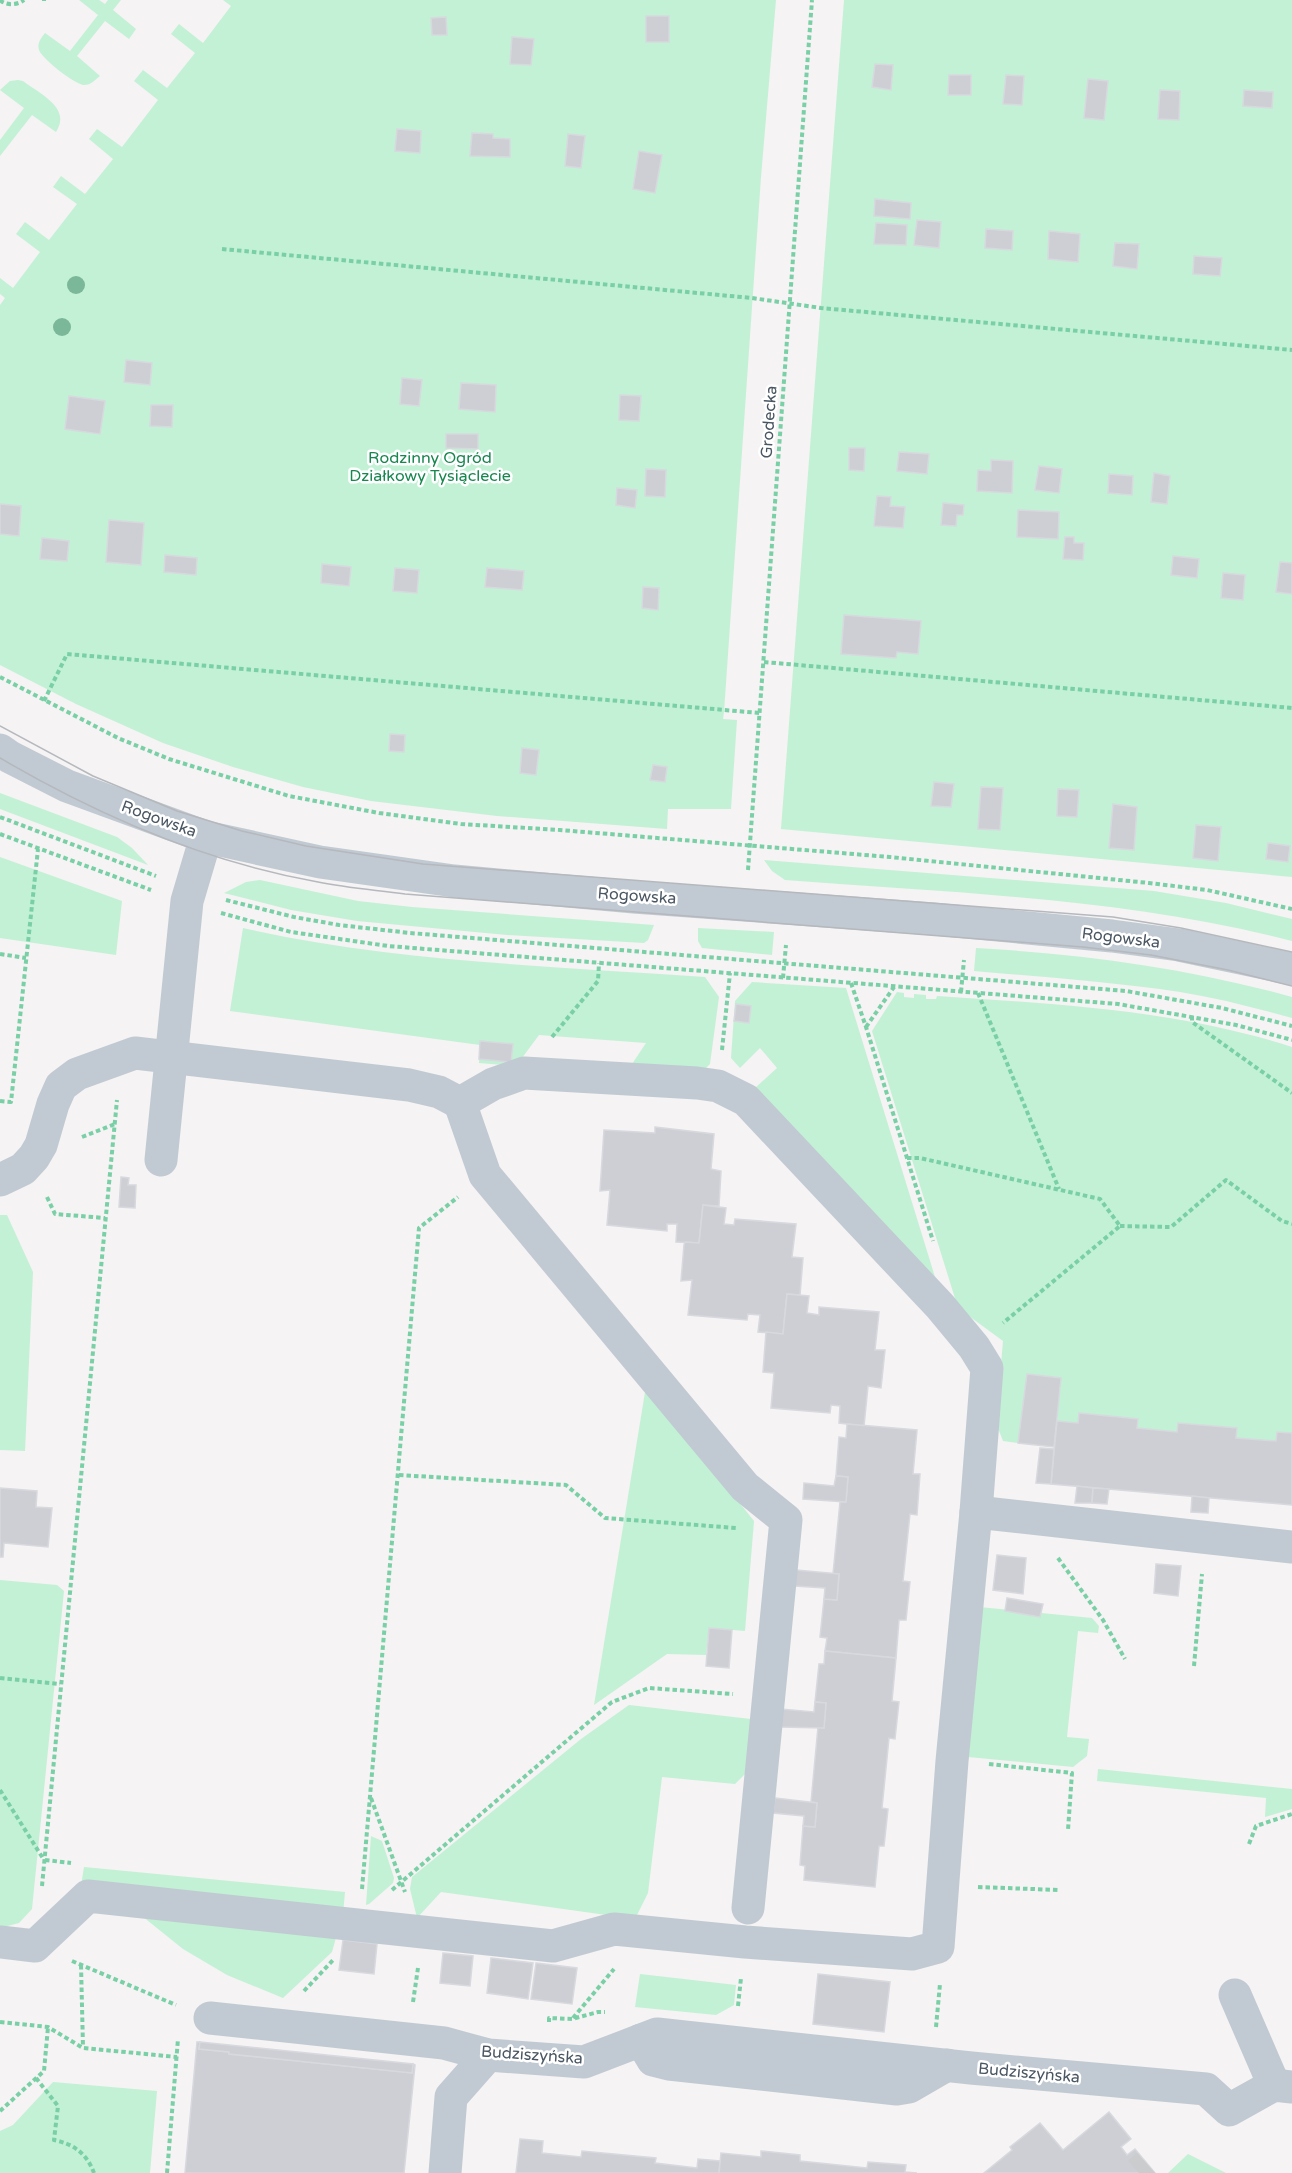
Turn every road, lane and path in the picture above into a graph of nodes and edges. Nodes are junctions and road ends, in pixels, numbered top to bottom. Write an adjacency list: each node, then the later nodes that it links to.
1 (0, 0): 2 (path)
2 (24, 0)
3 (813, 0): 5 (path, Grodecka)
4 (222, 249): 5 (path)
5 (790, 305): 6 (path); 7 (path, Grodecka)
6 (1292, 350)
7 (764, 662): 10 (path); 11 (path, Grodecka)
8 (0, 677): 9 (path)
9 (44, 701): 11 (path); 16 (path)
10 (1292, 708)
11 (760, 713): 16 (path, Grodecka)
12 (0, 750): 15 (street, Rogowska)
13 (0, 817): 18 (path)
14 (0, 834): 17 (path)
15 (206, 837): 27 (street, Rogowska); 39 (street)
16 (750, 846): 21 (path)
17 (38, 849): 19 (path); 25 (path)
18 (156, 876)
19 (152, 890)
20 (220, 899): 29 (path)
21 (1292, 909)
22 (212, 910): 26 (path)
23 (0, 954): 25 (path)
24 (964, 955): 29 (path)
25 (26, 958): 43 (path)
26 (599, 963): 28 (path); 40 (path)
27 (1292, 969)
28 (730, 973): 30 (path); 41 (path)
29 (962, 977): 32 (path); 35 (path)
30 (850, 983): 31 (path); 36 (path)
31 (894, 986): 32 (path); 36 (path)
32 (961, 992): 33 (path)
33 (978, 993): 34 (path); 51 (path)
34 (1192, 1016): 37 (path); 42 (path)
35 (1292, 1026)
36 (866, 1027): 47 (path)
37 (1292, 1040)
38 (122, 1057): 39 (street); 45 (path); 50 (street)
39 (172, 1058): 44 (street); 48 (street)
40 (524, 1073): 41 (street); 44 (street)
41 (718, 1086): 57 (street)
42 (1292, 1093)
43 (0, 1101)
44 (460, 1103): 49 (street)
45 (115, 1124): 46 (path); 53 (path)
46 (76, 1140)
47 (907, 1158): 51 (path); 56 (path)
48 (161, 1160)
49 (485, 1175): 58 (path); 61 (street)
50 (0, 1180)
51 (1059, 1190): 55 (path)
52 (82, 1216): 53 (path)
53 (105, 1218): 67 (path)
54 (1292, 1224): 55 (path)
55 (1120, 1226): 57 (path)
56 (935, 1248)
57 (974, 1347): 59 (street)
58 (399, 1475): 61 (path); 71 (path)
59 (976, 1512): 60 (street); 69 (street)
60 (1028, 1516): 62 (street); 64 (path)
61 (785, 1532): 68 (street)
62 (1205, 1538): 63 (street); 65 (path)
63 (1292, 1548)
64 (1125, 1659)
65 (1194, 1666)
66 (0, 1678): 67 (path)
67 (60, 1684): 70 (path)
68 (769, 1697): 75 (path); 79 (street)
69 (952, 1761): 73 (path); 76 (street)
70 (0, 1790)
71 (370, 1797): 75 (path); 77 (path)
72 (1292, 1814): 74 (path)
73 (1068, 1830)
74 (1249, 1844)
75 (401, 1882): 82 (path)
76 (943, 1887): 78 (path); 85 (street)
77 (362, 1889)
78 (1059, 1890)
79 (748, 1908)
80 (343, 1924): 82 (street); 84 (street); 91 (path)
81 (644, 1932): 82 (street); 85 (street); 89 (path)
82 (422, 1933): 94 (path)
83 (0, 1942): 84 (street)
84 (35, 1946): 86 (path)
85 (938, 1947): 98 (path)
86 (81, 1965): 88 (path); 95 (path)
87 (1235, 1995): 100 (street)
88 (196, 2013): 91 (street, Budziszyńska)
89 (572, 2019)
90 (0, 2022): 92 (path)
91 (273, 2024): 94 (street, Budziszyńska)
92 (48, 2027): 95 (path); 99 (path)
93 (178, 2037): 97 (path)
94 (410, 2039): 96 (street, Budziszyńska)
95 (83, 2048): 97 (path)
96 (488, 2055): 98 (street, Budziszyńska); 104 (street)
97 (177, 2057): 103 (path)
98 (941, 2064): 100 (street, Budziszyńska)
99 (36, 2078): 101 (path); 102 (path)
100 (1283, 2086)
101 (0, 2111)
102 (94, 2173)
103 (167, 2173)
104 (445, 2173)

